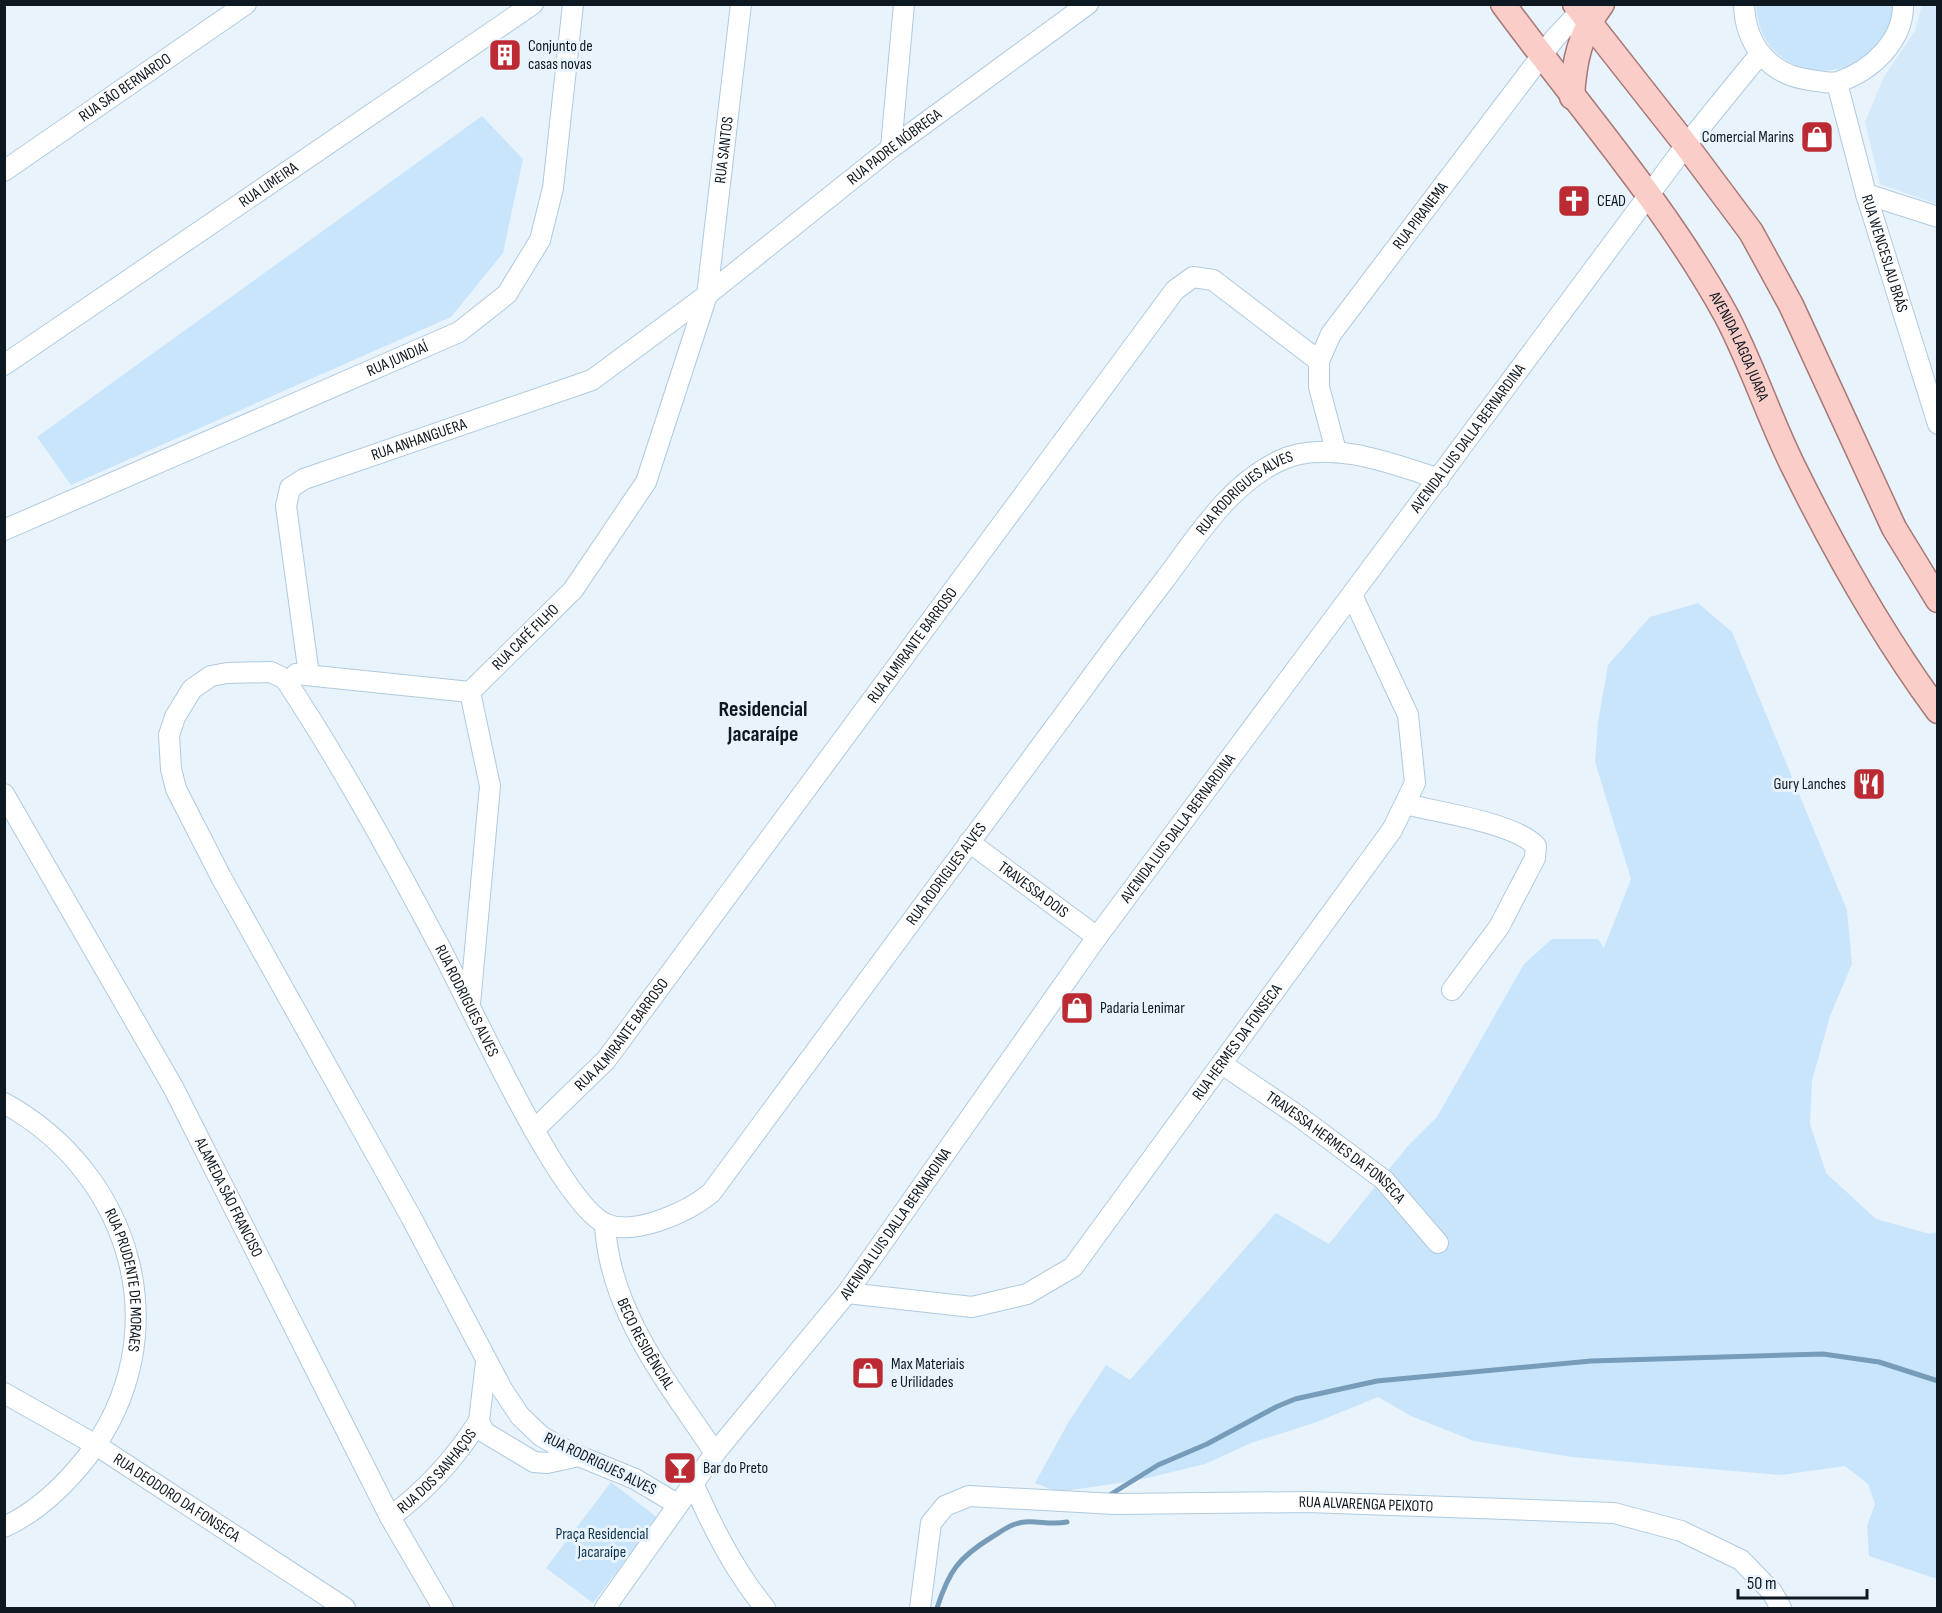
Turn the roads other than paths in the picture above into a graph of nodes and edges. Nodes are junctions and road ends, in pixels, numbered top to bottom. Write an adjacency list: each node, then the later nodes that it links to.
1 (246, 4): 17 (street, RUA SÃO BERNARDO)
2 (533, 4): 23 (street, RUA LIMEIRA)
3 (573, 4): 28 (street, RUA JUNDIAÍ)
4 (741, 4): 21 (street, RUA SANTOS)
5 (904, 4): 16 (street)
6 (1088, 4): 16 (street, RUA PADRE NÓBREGA)
7 (1503, 4): 12 (main road, AVENIDA LAGOA JUARA)
8 (1743, 4): 11 (street)
9 (1903, 4): 13 (street)
10 (1586, 9): 12 (street, RUA PIRANEMA); 14 (main road); 15 (main road)
11 (1760, 54): 13 (street); 15 (street, AVENIDA LUIS DALLA BERNARDINA)
12 (1541, 56): 14 (main road, AVENIDA LAGOA JUARA); 22 (street, RUA PIRANEMA)
13 (1837, 83): 18 (street, RUA WENCESLAU BRÁS)
14 (1572, 96): 19 (main road, AVENIDA LAGOA JUARA)
15 (1686, 145): 19 (street, AVENIDA LUIS DALLA BERNARDINA); 30 (main road)
16 (891, 148): 21 (street, RUA PADRE NÓBREGA)
17 (4, 171)
18 (1866, 194): 20 (street); 24 (street, RUA WENCESLAU BRÁS)
19 (1649, 198): 27 (street, AVENIDA LUIS DALLA BERNARDINA); 34 (main road, AVENIDA LAGOA JUARA)
20 (1938, 217)
21 (707, 295): 32 (street, RUA ANHANGUERA); 33 (street, RUA CAFÉ FILHO)
22 (1318, 362): 26 (street, RUA PIRANEMA); 43 (street, RUA ALMIRANTE BARROSO)
23 (4, 365)
24 (1932, 390): 25 (street, RUA WENCESLAU BRÁS)
25 (1938, 424)
26 (1336, 452): 27 (street, RUA RODRIGUES ALVES); 37 (street, RUA RODRIGUES ALVES)
27 (1439, 479): 29 (street, AVENIDA LUIS DALLA BERNARDINA)
28 (4, 530)
29 (1352, 595): 36 (street, RUA HERMES DA FONSECA); 38 (street, AVENIDA LUIS DALLA BERNARDINA)
30 (1938, 600)
31 (271, 672): 32 (street); 40 (street, RUA RODRIGUES ALVES); 47 (street, RUA RODRIGUES ALVES)
32 (309, 675): 33 (street)
33 (470, 692): 40 (street)
34 (1938, 711)
35 (4, 794): 55 (street, ALAMEDA SÃO FRANCISO)
36 (1405, 804): 39 (street); 41 (street, RUA HERMES DA FONSECA)
37 (969, 842): 38 (street, TRAVESSA DOIS); 44 (street, RUA RODRIGUES ALVES)
38 (1097, 937): 46 (street, AVENIDA LUIS DALLA BERNARDINA)
39 (1452, 990)
40 (470, 1004): 43 (street, RUA RODRIGUES ALVES)
41 (1222, 1064): 45 (street, TRAVESSA HERMES DA FONSECA); 46 (street, RUA HERMES DA FONSECA)
42 (4, 1103): 50 (street, RUA PRUDENTE DE MORAES)
43 (534, 1131): 44 (street, RUA RODRIGUES ALVES)
44 (605, 1224): 51 (street, BECO RESIDÊNCIAL)
45 (1438, 1243)
46 (847, 1293): 51 (street, AVENIDA LUIS DALLA BERNARDINA)
47 (486, 1359): 49 (street, RUA DOS SANHAÇOS); 52 (street, RUA RODRIGUES ALVES)
48 (4, 1393): 50 (street, RUA DEODORO DA FONSECA)
49 (479, 1421): 52 (street, RUA DOS SANHAÇOS); 55 (street, RUA DOS SANHAÇOS)
50 (96, 1445): 56 (street, RUA PRUDENTE DE MORAES); 57 (street, RUA DEODORO DA FONSECA)
51 (715, 1453): 53 (street, AVENIDA LUIS DALLA BERNARDINA)
52 (579, 1456): 54 (street, RUA RODRIGUES ALVES)
53 (693, 1483): 54 (street, AVENIDA LUIS DALLA BERNARDINA); 60 (street)
54 (677, 1504): 59 (street, AVENIDA LUIS DALLA BERNARDINA)
55 (390, 1517): 58 (street, ALAMEDA SÃO FRANCISO)
56 (4, 1527)
57 (345, 1608)
58 (443, 1608)
59 (605, 1608)
60 (765, 1608)
61 (920, 1608): 62 (street, RUA ALVARENGA PEIXOTO)
62 (1781, 1608)

